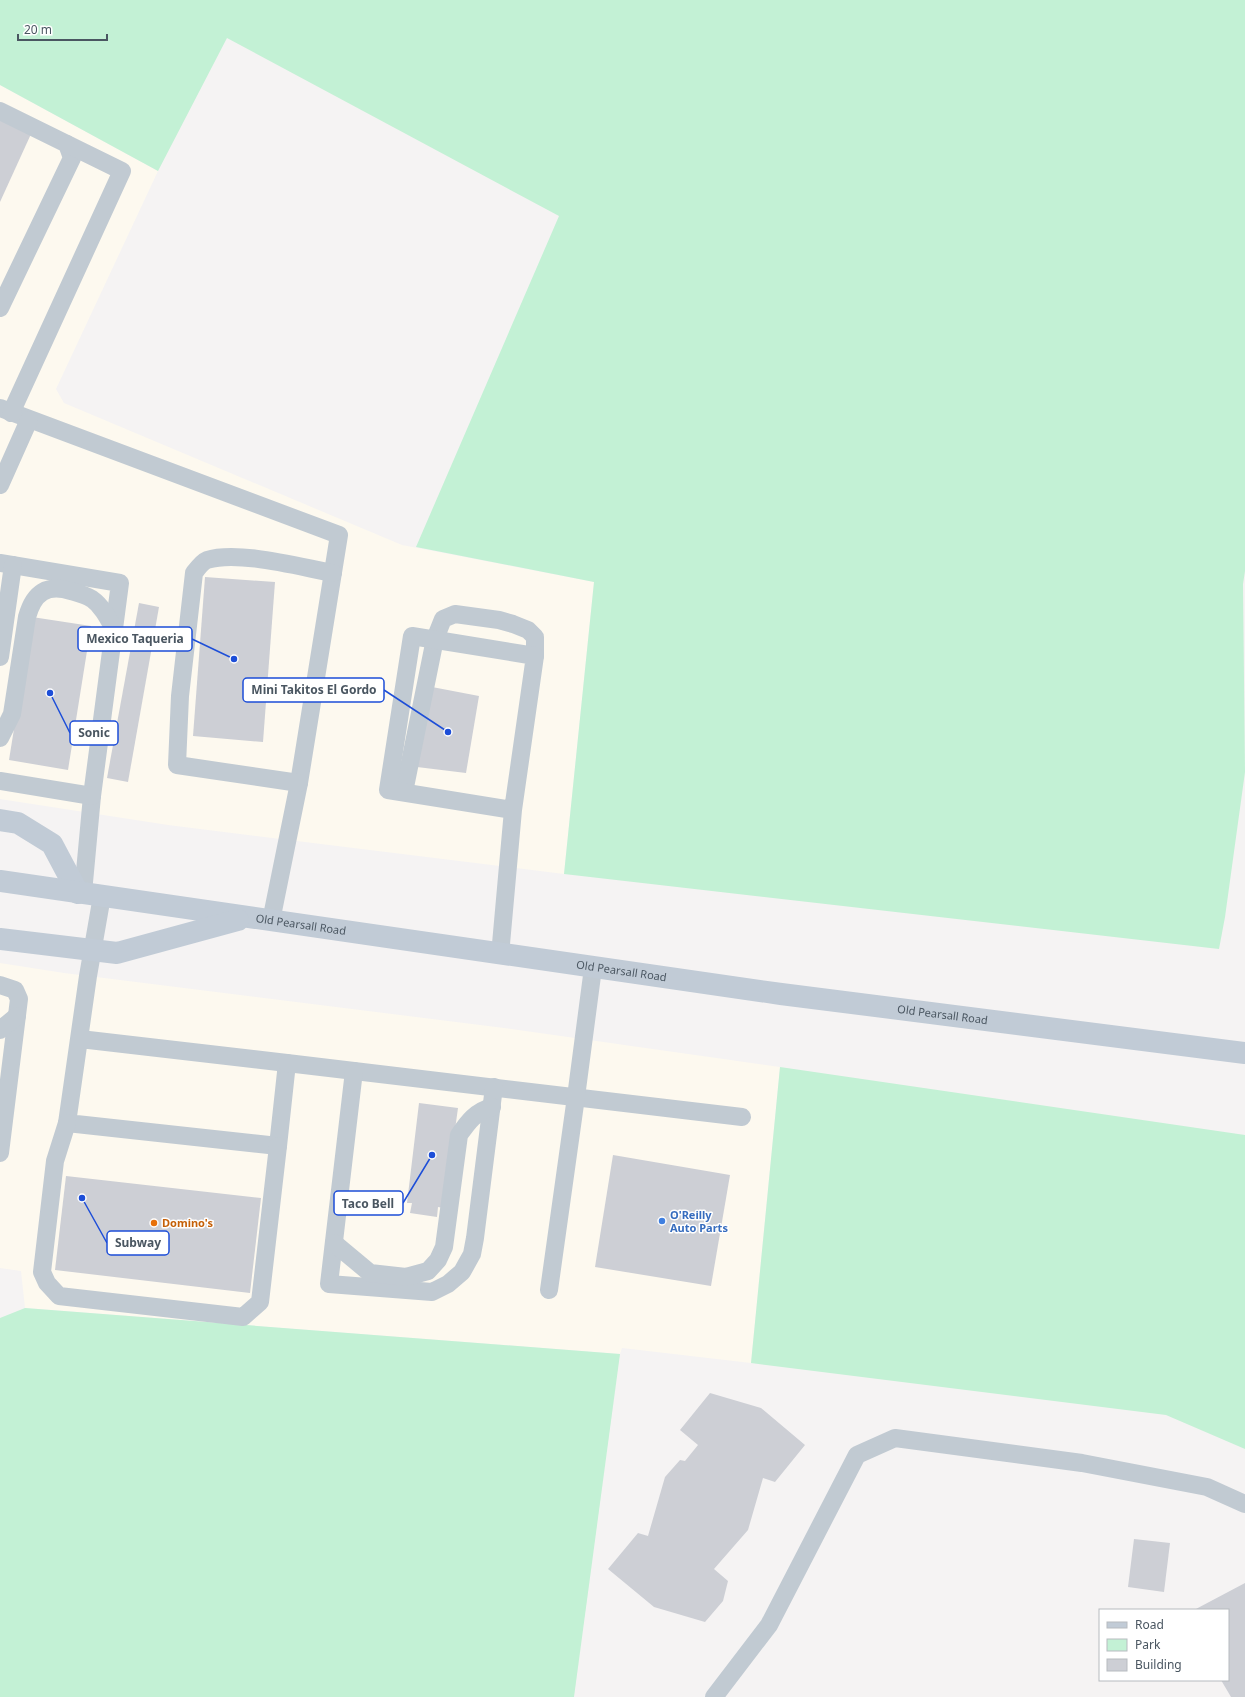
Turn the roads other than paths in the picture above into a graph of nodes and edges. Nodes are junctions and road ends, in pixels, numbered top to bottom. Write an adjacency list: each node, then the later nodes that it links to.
1 (0, 110): 2 (lane)
2 (67, 144): 3 (lane); 4 (lane)
3 (0, 308)
4 (5, 410): 5 (lane)
5 (29, 420): 6 (lane); 8 (lane)
6 (0, 485)
7 (7, 564): 9 (lane); 12 (lane)
8 (333, 573): 15 (lane); 15 (lane)
9 (114, 629): 13 (lane); 16 (lane)
10 (435, 639): 11 (lane); 11 (lane); 17 (lane)
11 (535, 656): 17 (lane)
12 (0, 657)
13 (0, 738)
14 (0, 781): 16 (lane)
15 (299, 783): 22 (lane)
16 (92, 796): 20 (lane)
17 (513, 810): 25 (lane)
18 (0, 820): 20 (main road)
19 (0, 881): 20 (main road, Old Pearsall Road)
20 (88, 894): 21 (main road, Old Pearsall Road); 24 (lane)
21 (246, 918): 22 (main road, Old Pearsall Road); 24 (main road)
22 (271, 921): 25 (main road, Old Pearsall Road)
23 (0, 939): 24 (main road)
24 (92, 951): 30 (lane)
25 (500, 955): 26 (main road, Old Pearsall Road)
26 (593, 968): 31 (main road, Old Pearsall Road); 35 (lane)
27 (0, 985): 28 (lane)
28 (17, 1016): 29 (lane); 40 (lane)
29 (0, 1030)
30 (80, 1039): 32 (lane); 38 (lane)
31 (1245, 1053)
32 (287, 1063): 33 (lane); 39 (lane)
33 (354, 1071): 34 (lane); 41 (lane)
34 (494, 1087): 35 (lane); 36 (lane)
35 (576, 1097): 37 (lane); 42 (lane)
36 (492, 1107): 41 (lane); 41 (lane)
37 (742, 1117)
38 (67, 1123): 39 (lane); 39 (lane)
39 (278, 1146)
40 (0, 1153)
41 (334, 1243)
42 (549, 1290)
43 (1245, 1504): 44 (lane)
44 (714, 1697)

